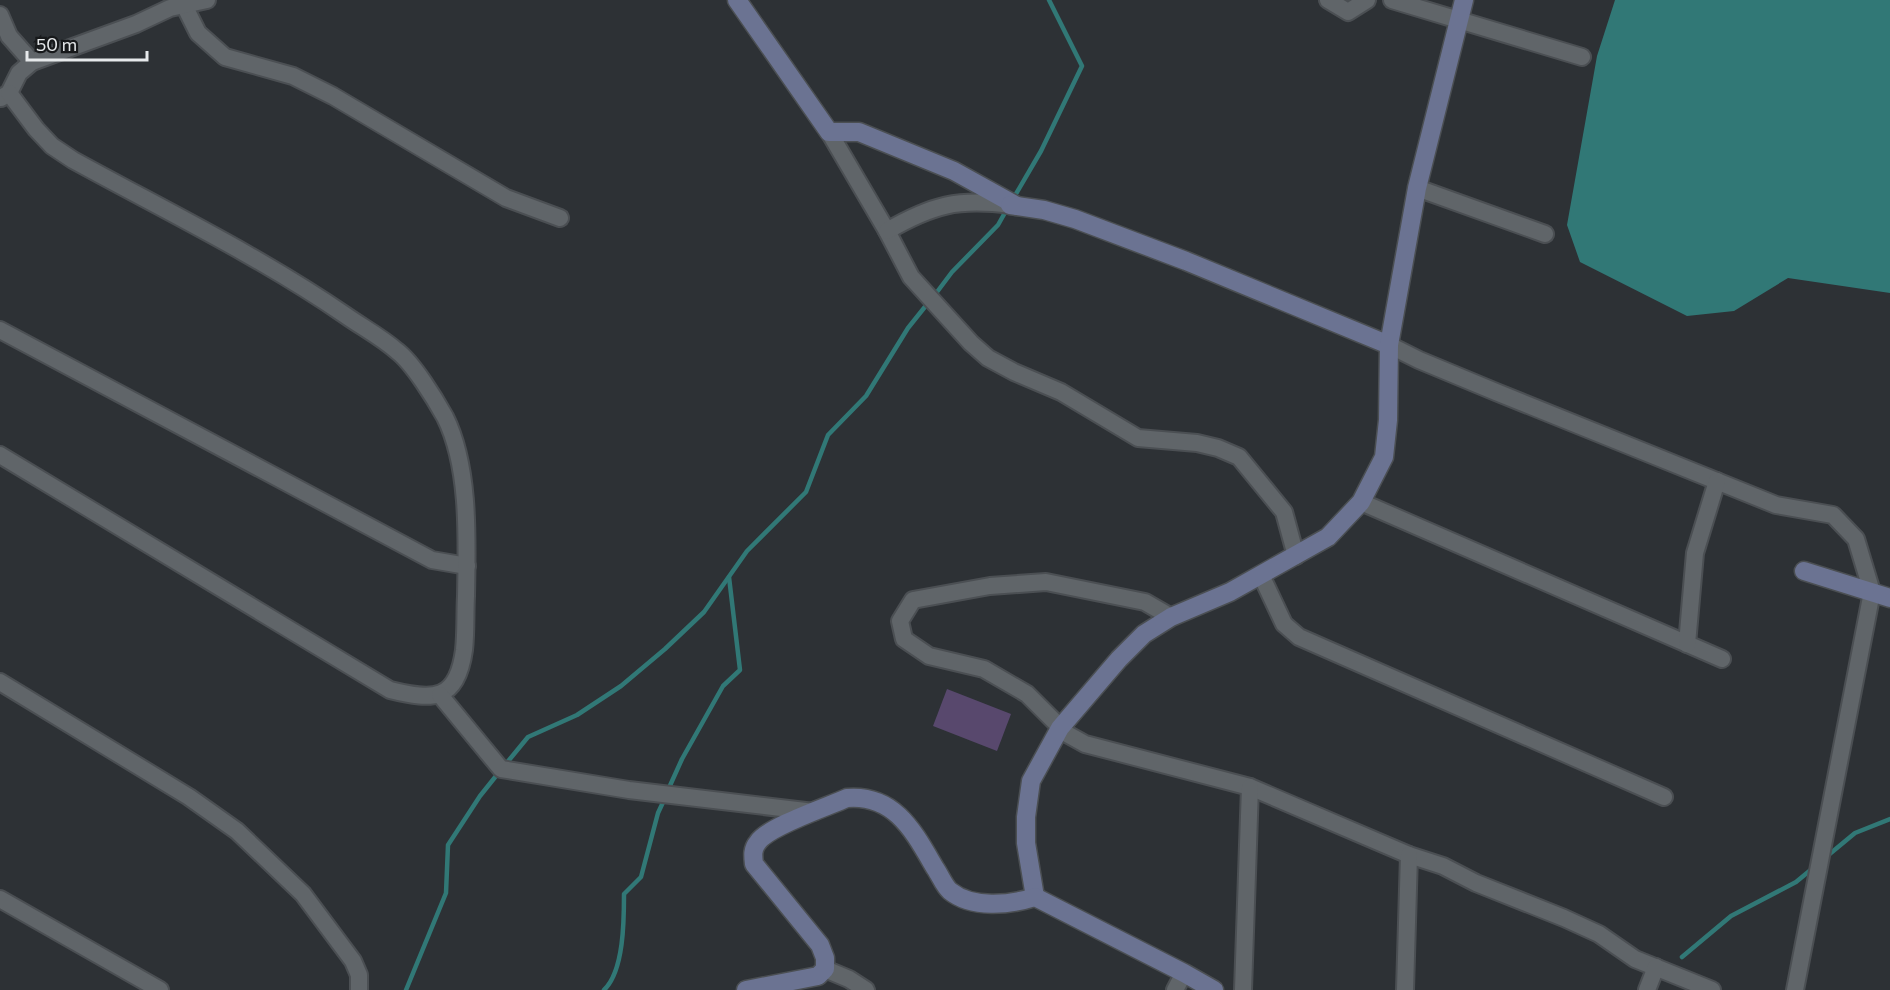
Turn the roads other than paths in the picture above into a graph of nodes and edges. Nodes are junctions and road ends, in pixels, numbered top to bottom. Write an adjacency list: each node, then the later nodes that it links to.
1 (207, 0): 7 (street)
2 (737, 0): 13 (street)
3 (1328, 0): 4 (street)
4 (1367, 0)
5 (1392, 0): 9 (street)
6 (1464, 0): 9 (street)
7 (184, 5): 11 (street); 16 (street)
8 (0, 15): 11 (street)
9 (1459, 20): 10 (street); 14 (street)
10 (1582, 57)
11 (32, 62): 12 (street)
12 (4, 96): 25 (street)
13 (829, 132): 15 (street); 17 (street)
14 (1417, 188): 18 (street); 20 (street)
15 (1013, 206): 17 (street); 20 (street)
16 (560, 218)
17 (887, 231): 24 (street)
18 (1545, 234)
19 (0, 330): 25 (street)
20 (1389, 345): 22 (street); 23 (street)
21 (0, 455): 34 (street)
22 (1717, 481): 28 (street); 31 (street)
23 (1361, 502): 24 (street); 31 (street)
24 (1296, 556): 27 (street)
25 (467, 566): 34 (street)
26 (1804, 572): 28 (street)
27 (1261, 575): 30 (street); 37 (street)
28 (1872, 592): 29 (street); 55 (street)
29 (1890, 598)
30 (1171, 616): 35 (street); 35 (street)
31 (1687, 644): 32 (street)
32 (1722, 659)
33 (0, 682): 46 (street)
34 (440, 695): 38 (street)
35 (1060, 728): 36 (street); 40 (street)
36 (1250, 787): 39 (street); 51 (street)
37 (1664, 797)
38 (814, 812): 40 (street); 43 (street)
39 (1409, 855): 42 (street); 52 (street)
40 (1035, 897): 44 (street)
41 (0, 899): 45 (street)
42 (1656, 967): 53 (street); 54 (street)
43 (825, 969): 47 (street); 48 (street)
44 (1184, 973): 49 (street); 50 (street)
45 (160, 990)
46 (359, 990)
47 (746, 990)
48 (866, 990)
49 (1174, 990)
50 (1214, 990)
51 (1243, 990)
52 (1405, 990)
53 (1647, 990)
54 (1712, 990)
55 (1795, 990)

